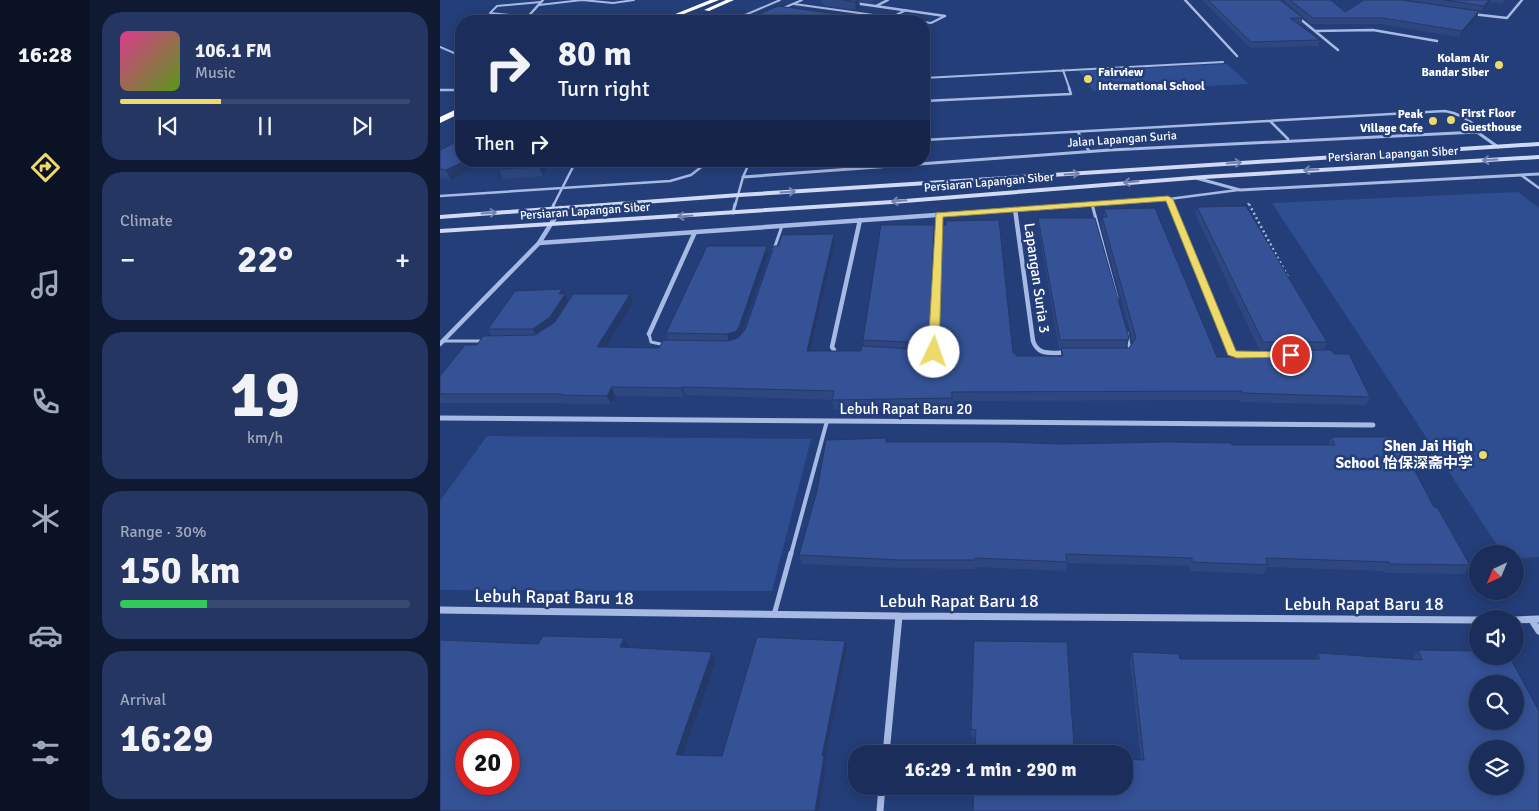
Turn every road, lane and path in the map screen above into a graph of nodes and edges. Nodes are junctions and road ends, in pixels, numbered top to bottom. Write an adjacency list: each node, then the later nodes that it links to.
1 (589, 0): 2 (lane); 13 (lane)
2 (634, 0)
3 (716, 0): 21 (highway)
4 (731, 0): 22 (highway)
5 (780, 0): 23 (lane)
6 (802, 0): 12 (lane)
7 (888, 0): 14 (street)
8 (1185, 0): 33 (street)
9 (1522, 0): 18 (street)
10 (542, 1): 13 (street); 19 (lane)
11 (849, 3): 14 (street)
12 (794, 4): 16 (lane); 24 (lane)
13 (539, 6): 20 (street)
14 (875, 6): 15 (street)
15 (906, 10): 25 (lane); 26 (street)
16 (787, 12)
17 (1292, 12): 28 (street)
18 (1468, 13)
19 (496, 15)
20 (529, 15)
21 (677, 15)
22 (694, 15)
23 (745, 15)
24 (877, 15)
25 (896, 15)
26 (945, 16): 27 (lane)
27 (930, 23)
28 (1315, 31): 29 (street); 31 (street)
29 (1437, 41)
30 (440, 47): 32 (lane)
31 (1338, 50)
32 (455, 53)
33 (1237, 56)
34 (1223, 62): 35 (lane)
35 (1062, 70): 36 (lane); 39 (lane)
36 (930, 78)
37 (440, 90): 38 (lane)
38 (455, 90)
39 (930, 101)
40 (455, 113): 41 (highway)
41 (440, 120)
42 (1270, 121): 43 (lane); 44 (lane); 45 (lane)
43 (1078, 132): 46 (lane); 49 (lane)
44 (1477, 132): 45 (street, Jalan Lapangan Suria); 48 (street)
45 (1288, 139): 49 (street, Jalan Lapangan Suria)
46 (930, 140)
47 (1539, 144): 48 (main road, Persiaran Lapangan Siber)
48 (1498, 147): 56 (main road, Persiaran Lapangan Siber, one-way to 48)
49 (1089, 151): 51 (street, Jalan Lapangan Suria)
50 (1539, 157): 60 (main road, Persiaran Lapangan Siber, one-way to 60)
51 (930, 161)
52 (573, 167): 62 (lane)
53 (704, 167): 62 (lane)
54 (747, 167): 59 (lane)
55 (848, 167): 59 (street, Jalan Lapangan Suria)
56 (1149, 169): 61 (main road); 65 (main road, Persiaran Lapangan Siber, one-way to 56)
57 (1539, 174): 58 (street)
58 (1520, 175): 63 (lane); 64 (street)
59 (743, 177): 65 (lane)
60 (1195, 177): 61 (main road, Persiaran Lapangan Siber); 64 (street)
61 (1158, 180): 72 (main road, Persiaran Lapangan Siber, one-way to 72)
62 (561, 187): 66 (lane); 69 (lane)
63 (1539, 188)
64 (1240, 190): 67 (lane); 82 (path)
65 (739, 195): 70 (main road, Persiaran Lapangan Siber); 72 (lane)
66 (440, 196)
67 (1168, 199): 68 (street); 93 (street)
68 (1092, 204): 71 (street); 83 (lane)
69 (552, 208): 70 (main road, Persiaran Lapangan Siber); 74 (main road, Persiaran Lapangan Siber, one-way to 69)
70 (561, 208): 76 (street)
71 (1015, 210): 73 (street); 90 (street, Lapangan Suria 3)
72 (733, 213): 76 (main road, Persiaran Lapangan Siber, one-way to 76)
73 (938, 215): 75 (street); 92 (lane)
74 (440, 217)
75 (860, 220): 77 (street); 89 (street)
76 (551, 225): 78 (main road, Persiaran Lapangan Siber); 80 (street)
77 (782, 226): 79 (street); 81 (lane)
78 (440, 231)
79 (695, 232): 80 (street); 85 (street)
80 (539, 243): 87 (street)
81 (773, 254)
82 (1291, 282)
83 (1118, 299)
84 (1126, 328): 91 (lane)
85 (650, 334): 88 (lane)
86 (490, 341): 87 (lane)
87 (441, 343)
88 (667, 345)
89 (836, 351)
90 (1077, 353)
91 (1126, 353)
92 (929, 355)
93 (1277, 355)
94 (440, 418): 95 (street, Lebuh Rapat Baru 20)
95 (826, 421): 96 (street, Lebuh Rapat Baru 20); 98 (lane)
96 (1373, 424)
97 (440, 610): 98 (street, Lebuh Rapat Baru 18)
98 (774, 615): 99 (street, Lebuh Rapat Baru 18)
99 (899, 616): 100 (street, Lebuh Rapat Baru 18); 103 (street)
100 (1469, 620)
101 (1535, 620): 102 (street)
102 (1539, 631)
103 (887, 745)
104 (881, 795): 105 (street)
105 (880, 811)

